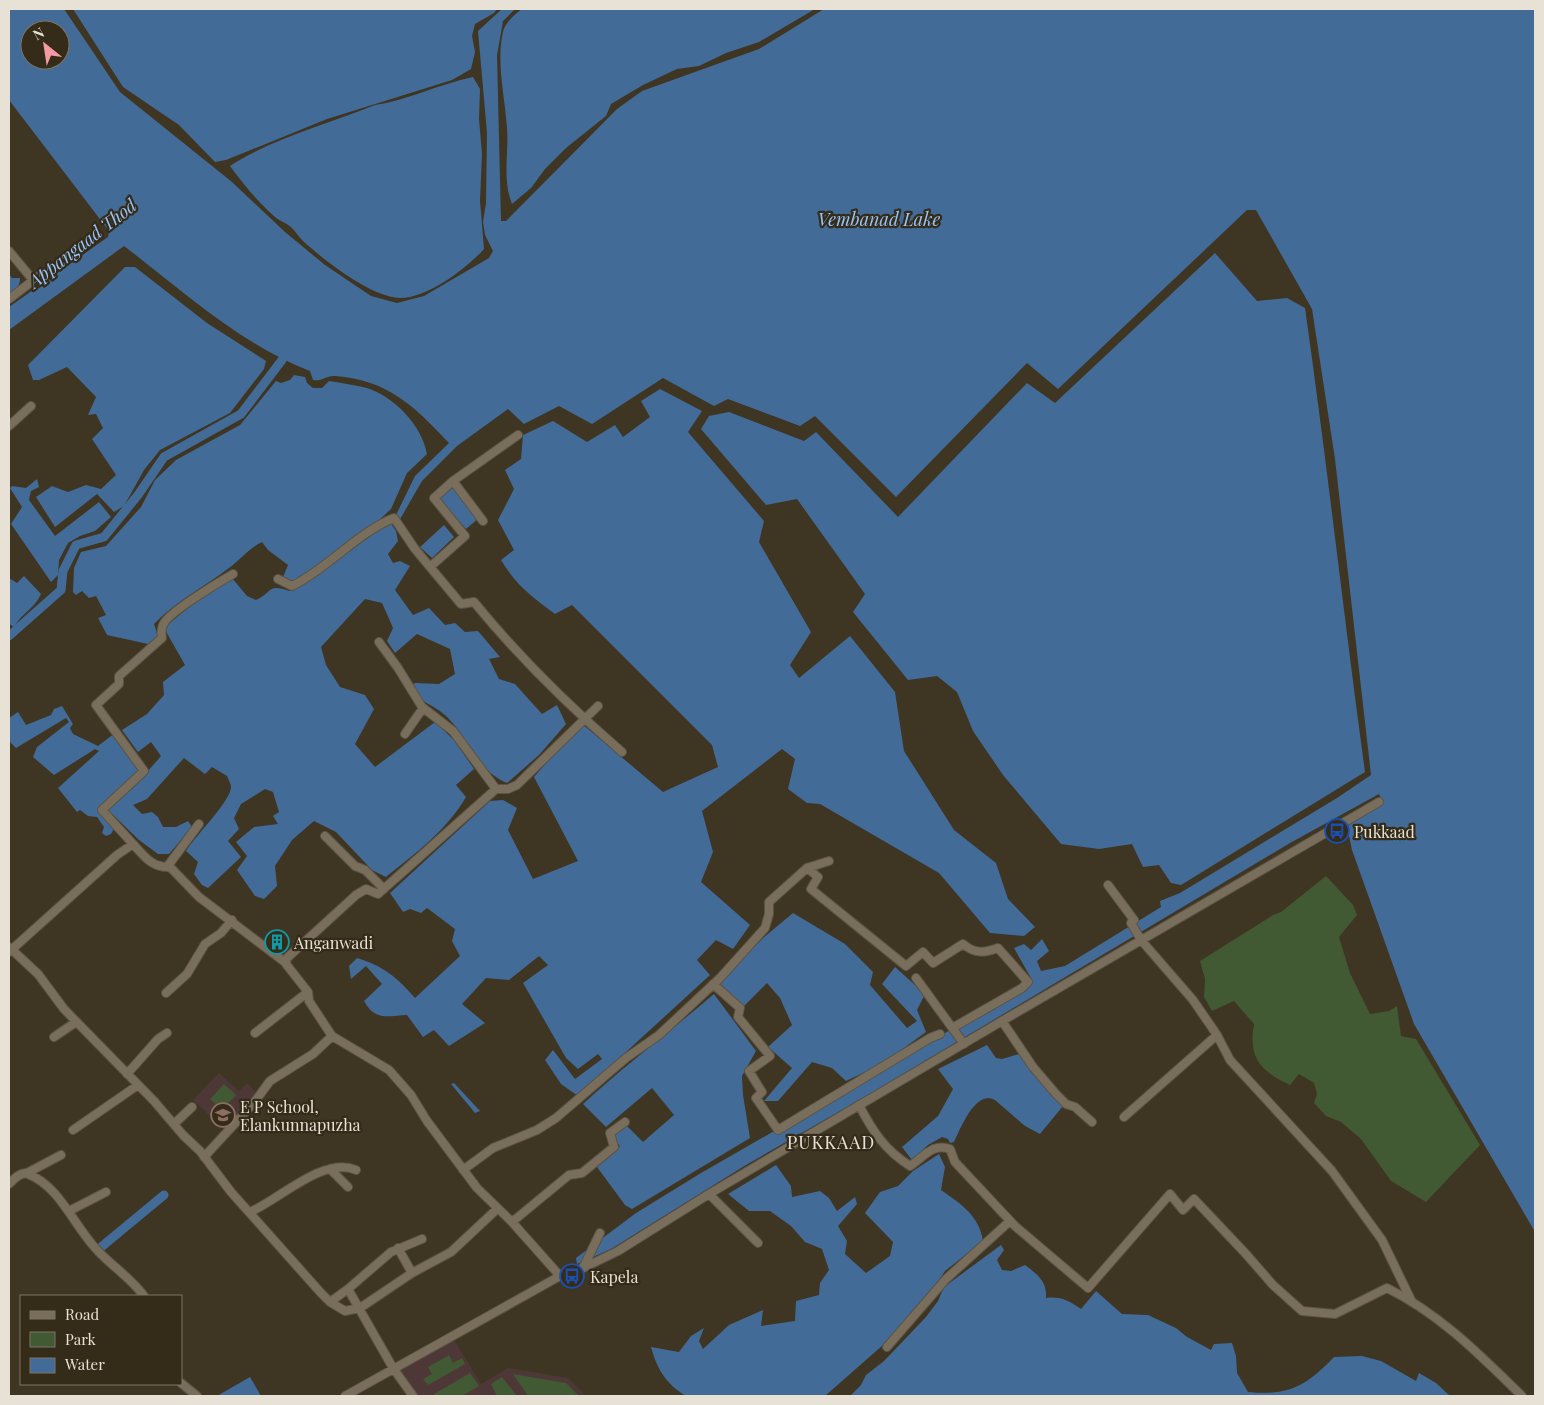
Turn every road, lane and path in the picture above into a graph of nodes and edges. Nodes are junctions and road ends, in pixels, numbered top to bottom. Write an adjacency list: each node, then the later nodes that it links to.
1 (9, 251): 2 (street)
2 (9, 299)
3 (31, 406): 4 (street)
4 (9, 426)
5 (518, 435): 6 (street)
6 (453, 481): 7 (street); 8 (street)
7 (483, 521)
8 (430, 567): 10 (street); 14 (street)
9 (233, 574): 21 (street)
10 (278, 580)
11 (379, 642): 13 (street)
12 (598, 706): 14 (street)
13 (423, 708): 15 (street); 17 (street)
14 (584, 720): 16 (street); 17 (street)
15 (405, 734)
16 (622, 752)
17 (496, 789): 26 (street)
18 (1379, 802): 28 (street)
19 (199, 824): 23 (street)
20 (325, 836): 26 (street)
21 (133, 844): 23 (street); 29 (street)
22 (829, 861): 24 (street)
23 (167, 867): 27 (street)
24 (807, 868): 32 (street); 37 (street)
25 (1108, 885): 28 (street)
26 (384, 889): 30 (street)
27 (232, 920): 30 (street); 34 (street)
28 (1141, 940): 35 (street); 41 (street)
29 (10, 949): 36 (street)
30 (286, 963): 33 (street)
31 (916, 978): 37 (street)
32 (714, 984): 40 (street); 58 (street)
33 (308, 992): 39 (street); 42 (street)
34 (166, 993)
35 (1002, 1021): 44 (street); 51 (street)
36 (76, 1022): 43 (street); 45 (street)
37 (954, 1027): 44 (street)
38 (167, 1033): 45 (street)
39 (255, 1033)
40 (940, 1034)
41 (1217, 1035): 49 (street); 78 (street)
42 (332, 1036): 55 (street); 58 (street)
43 (54, 1037)
44 (964, 1044): 47 (street)
45 (127, 1074): 46 (street)
46 (138, 1085): 52 (street); 53 (street)
47 (860, 1106): 63 (street); 67 (street)
48 (192, 1107): 52 (street)
49 (1124, 1118)
50 (625, 1122): 68 (street)
51 (1092, 1122)
52 (174, 1124): 55 (street)
53 (73, 1130)
54 (60, 1155): 59 (street)
55 (204, 1157): 66 (street)
56 (330, 1169): 57 (street); 61 (street); 66 (street)
57 (356, 1170)
58 (463, 1170): 64 (street)
59 (27, 1173): 60 (street); 65 (street)
60 (9, 1184)
61 (348, 1187)
62 (106, 1192): 65 (street)
63 (709, 1194): 71 (street); 73 (street)
64 (497, 1209): 68 (street); 74 (street)
65 (69, 1211): 77 (street)
66 (250, 1212): 79 (street)
67 (1010, 1221): 78 (street); 81 (street)
68 (512, 1222): 75 (street)
69 (600, 1233): 73 (street)
70 (422, 1239): 72 (street)
71 (758, 1243)
72 (398, 1248): 74 (street); 76 (street)
73 (583, 1268): 75 (street)
74 (412, 1273): 80 (street)
75 (560, 1276): 82 (street)
76 (348, 1289): 79 (street); 80 (street)
77 (143, 1295)
78 (1411, 1300): 87 (street)
79 (330, 1302): 80 (street)
80 (360, 1308): 82 (street)
81 (887, 1347)
82 (393, 1368): 85 (street); 86 (street)
83 (182, 1383): 84 (street)
84 (197, 1396)
85 (346, 1396)
86 (413, 1396)
87 (1522, 1396)

